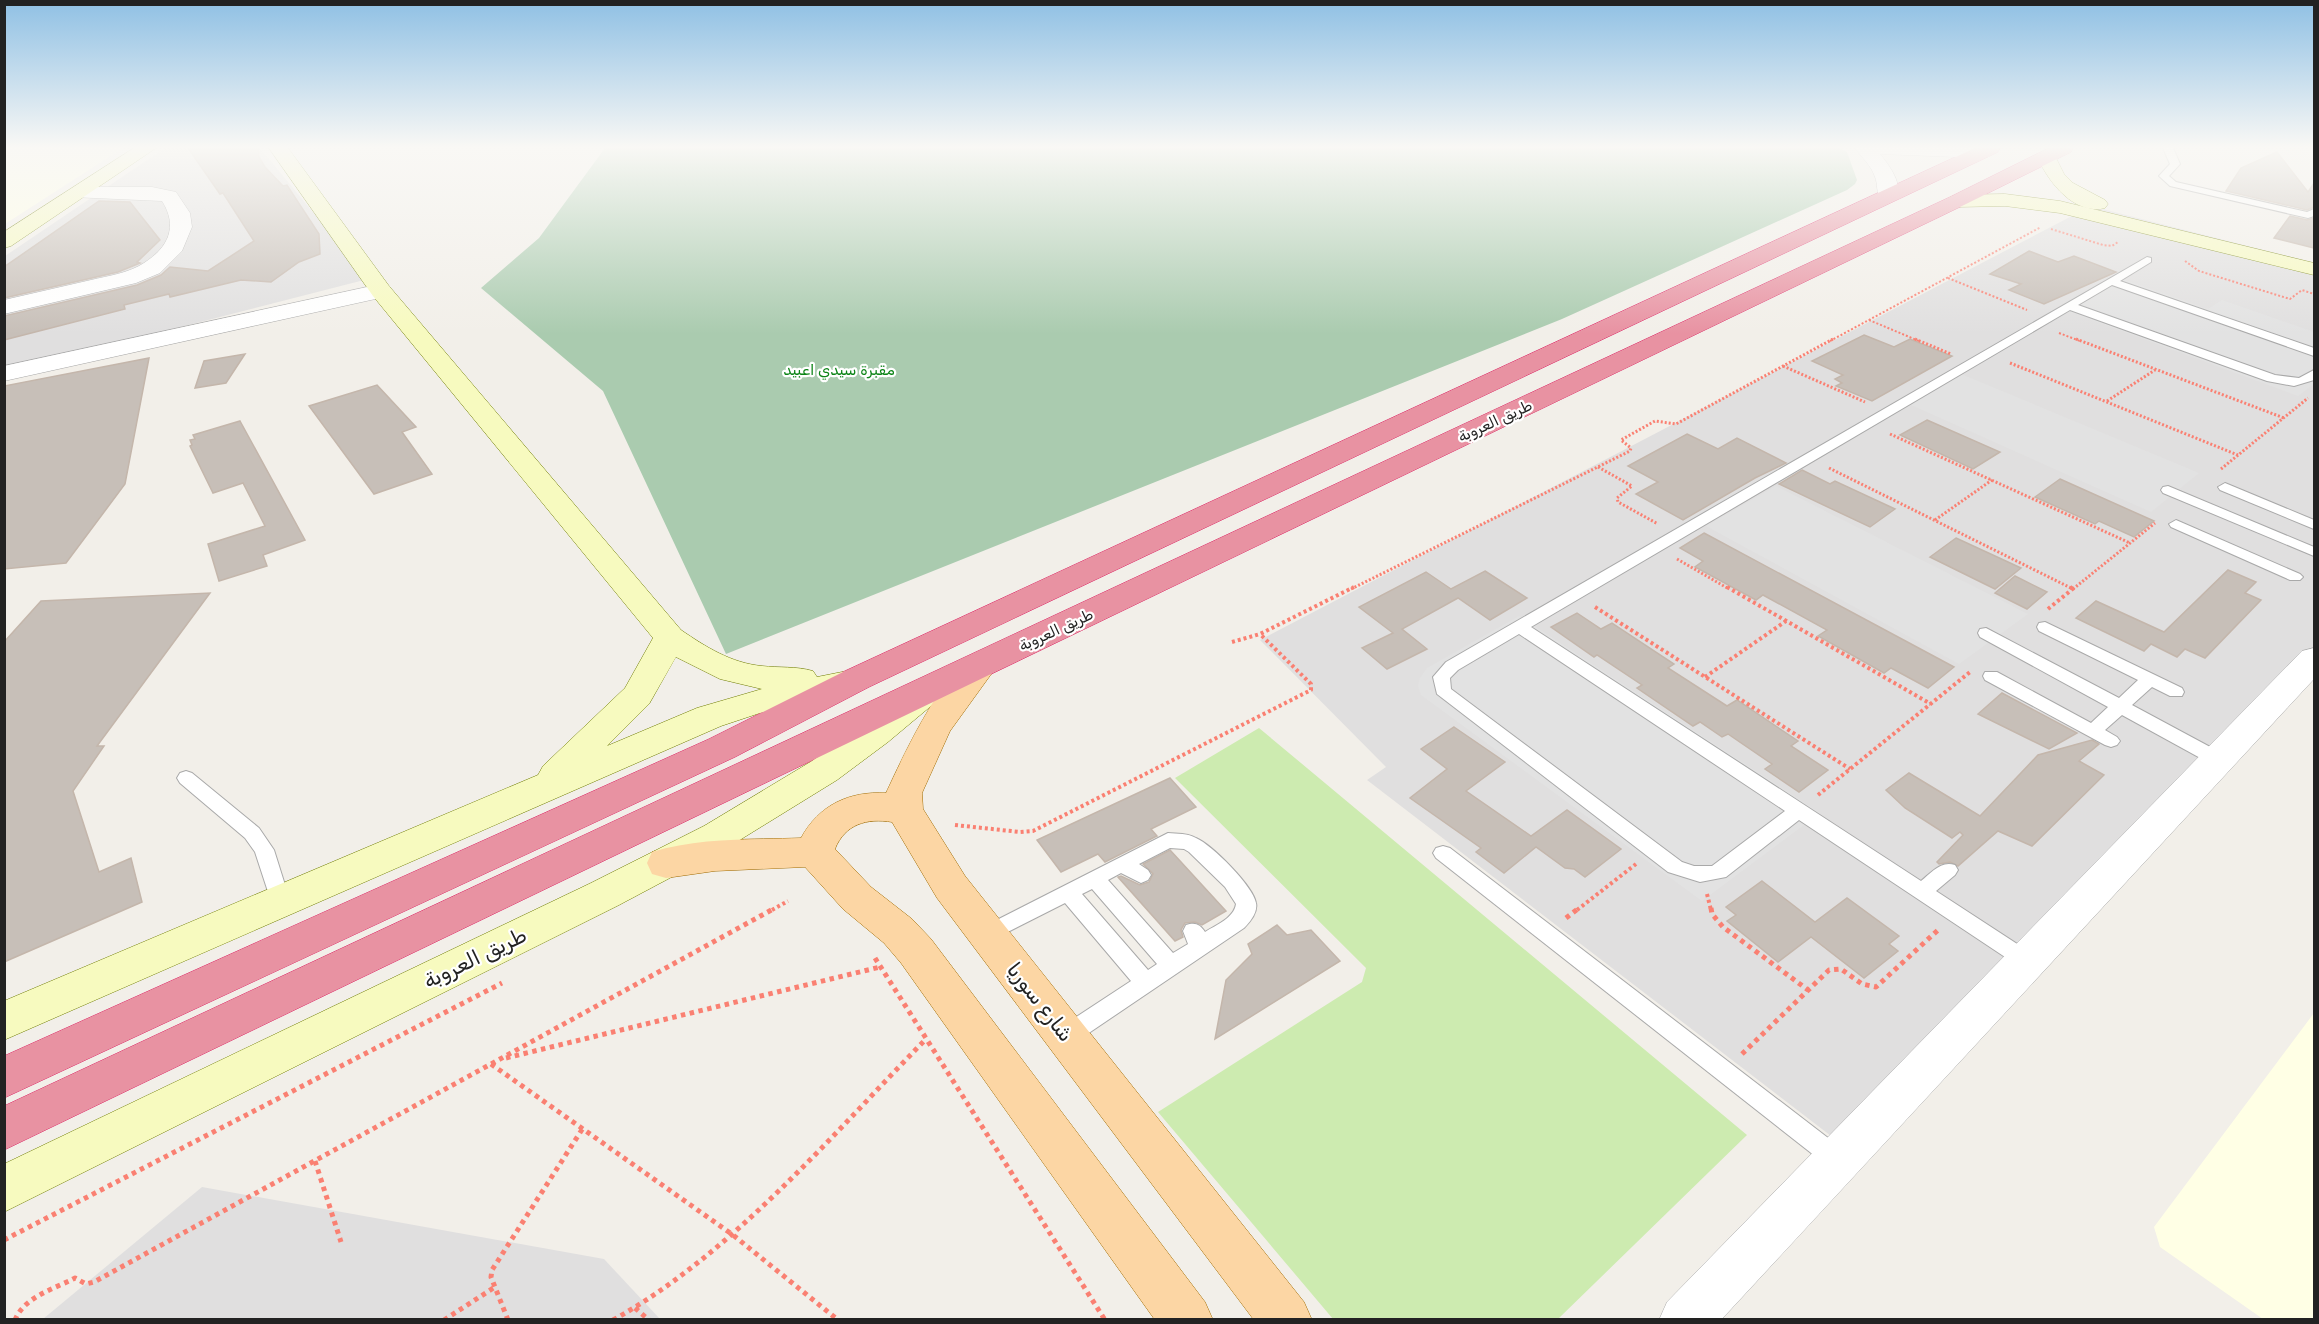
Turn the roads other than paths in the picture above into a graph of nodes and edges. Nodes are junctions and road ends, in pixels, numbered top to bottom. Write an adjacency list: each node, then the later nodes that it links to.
1 (53, 210): 10 (main road)
2 (178, 210): 17 (street)
3 (323, 210): 15 (main road)
4 (1859, 210): 36 (highway)
5 (1939, 210): 34 (highway, طريق العروبة)
6 (2100, 210): 13 (main road)
7 (2103, 210): 12 (main road)
8 (2282, 210): 9 (lane)
9 (2312, 217)
10 (4, 242)
11 (2147, 260): 14 (lane)
12 (2314, 261)
13 (2314, 269)
14 (2110, 281): 16 (lane); 18 (lane)
15 (381, 291): 19 (street); 32 (main road)
16 (2069, 306): 20 (lane); 29 (lane)
17 (4, 307)
18 (2314, 352)
19 (4, 374)
20 (2314, 376)
21 (2225, 487): 24 (lane)
22 (2168, 490): 25 (lane)
23 (2176, 524): 27 (lane)
24 (2313, 525): 25 (lane)
25 (2290, 542): 26 (lane); 27 (lane)
26 (2314, 552)
27 (2266, 564): 28 (lane)
28 (2295, 577)
29 (1519, 627): 47 (lane); 47 (lane)
30 (2045, 627): 37 (lane)
31 (1986, 633): 40 (lane)
32 (670, 637): 36 (main road); 45 (main road)
33 (2314, 659): 43 (street)
34 (980, 666): 39 (highway, طريق العروبة); 46 (main road)
35 (1991, 676): 41 (lane)
36 (857, 679): 45 (main road); 64 (highway)
37 (2150, 679): 38 (lane); 40 (lane)
38 (2176, 692)
39 (925, 693): 50 (main road, طريق العروبة); 65 (highway, طريق العروبة)
40 (2120, 706): 41 (lane); 43 (lane)
41 (2093, 731): 42 (lane)
42 (2112, 741)
43 (2219, 760): 59 (street)
44 (186, 778): 57 (lane)
45 (537, 793): 57 (main road)
46 (904, 810): 48 (main road); 58 (main road, شارع سوريا)
47 (1798, 811): 56 (lane)
48 (814, 852): 50 (main road); 68 (main road)
49 (1443, 853): 66 (lane)
50 (666, 863): 67 (main road, طريق العروبة)
51 (1118, 865): 53 (lane); 54 (lane); 60 (lane)
52 (1948, 870): 56 (lane)
53 (1141, 875)
54 (1094, 878): 55 (lane); 60 (lane)
55 (1068, 892): 58 (lane); 61 (lane)
56 (1921, 892): 59 (lane)
57 (280, 901): 62 (main road)
58 (988, 934): 63 (main road, شارع سوريا)
59 (2027, 961): 66 (street)
60 (1172, 965): 61 (lane)
61 (1145, 982): 63 (lane)
62 (4, 1021)
63 (1066, 1036): 69 (main road, شارع سوريا)
64 (4, 1078)
65 (4, 1129)
66 (1837, 1160): 70 (street)
67 (4, 1189)
68 (1187, 1320)
69 (1286, 1320)
70 (1685, 1320)

